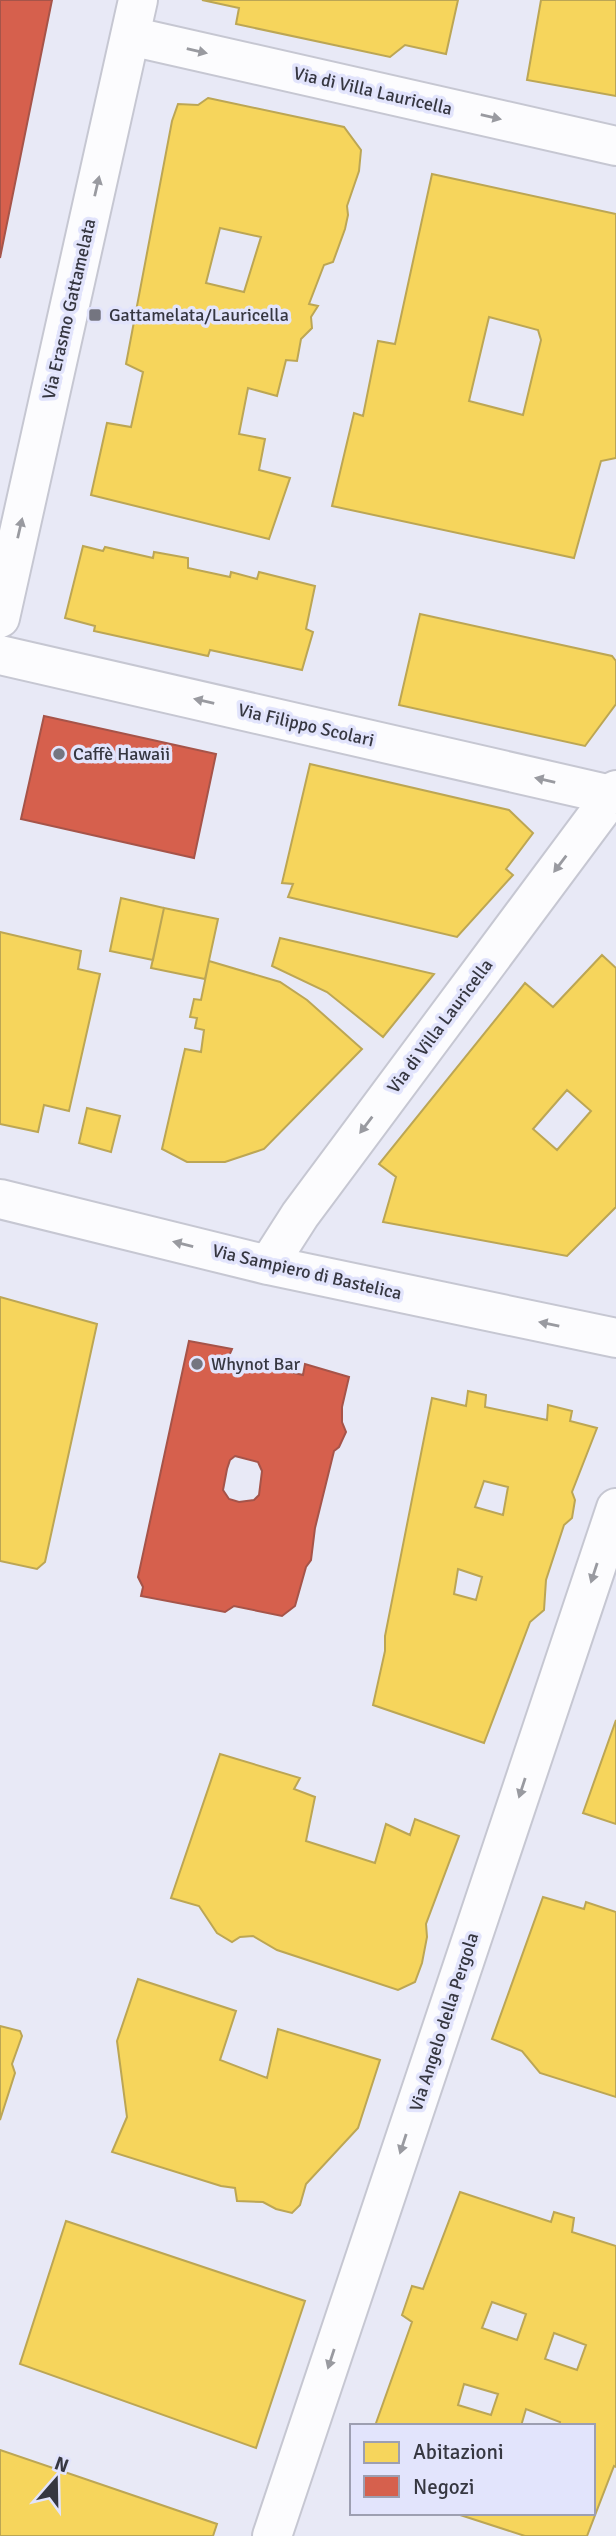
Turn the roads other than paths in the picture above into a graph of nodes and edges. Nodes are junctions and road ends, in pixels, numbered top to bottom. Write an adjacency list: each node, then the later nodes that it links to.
1 (134, 18): 2 (street, Via di Villa Lauricella, one-way to 2); 3 (street, Via Erasmo Gattamelata, one-way to 1)
2 (616, 146)
3 (0, 618)
4 (0, 655): 5 (street, Via Filippo Scolari, one-way to 4)
5 (614, 793): 7 (street, Via di Villa Lauricella, one-way to 7)
6 (0, 1199): 7 (street, Via Sampiero di Bastelica, one-way to 6)
7 (268, 1265): 8 (street, Via Sampiero di Bastelica, one-way to 7)
8 (616, 1338)
9 (616, 1508): 10 (street, Via Angelo della Pergola, one-way to 10)
10 (272, 2536)

